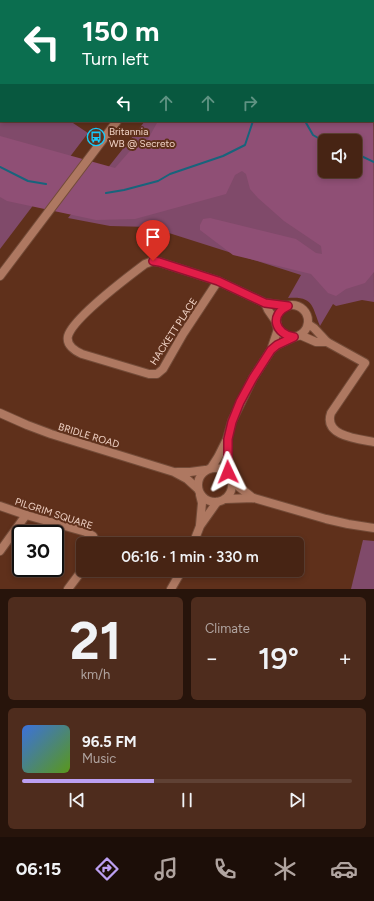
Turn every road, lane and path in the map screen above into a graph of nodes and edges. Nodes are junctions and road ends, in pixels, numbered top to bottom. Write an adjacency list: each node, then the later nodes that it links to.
1 (116, 122): 2 (street)
2 (0, 276)
3 (218, 281): 3 (street, HACKETT PLACE); 4 (street, HACKETT PLACE)
4 (265, 303): 5 (street, HACKETT PLACE); 7 (street)
5 (288, 306): 6 (street); 7 (street)
6 (308, 324): 8 (street); 9 (street)
7 (277, 326): 8 (street); 10 (street)
8 (297, 336): 9 (street); 10 (street)
9 (327, 342): 11 (street)
10 (271, 350): 13 (street)
11 (370, 364): 14 (street)
12 (0, 413): 16 (street, BRIDLE ROAD)
13 (228, 439): 15 (street); 17 (street)
14 (374, 442)
15 (208, 469): 16 (street, BRIDLE ROAD); 17 (street); 18 (street)
16 (174, 472): 18 (street, BRIDLE ROAD)
17 (230, 476): 19 (street); 20 (street)
18 (199, 492): 21 (street); 24 (street)
19 (254, 498): 20 (street); 25 (street)
20 (225, 499): 21 (street)
21 (217, 502): 24 (street)
22 (0, 506): 23 (street, PILGRIM SQUARE)
23 (26, 515): 26 (street, PILGRIM SQUARE); 28 (street)
24 (200, 526): 27 (street)
25 (374, 528)
26 (94, 537)
27 (196, 537)
28 (0, 551)
29 (77, 577): 31 (street)
30 (178, 577): 32 (street)
31 (68, 589)
32 (172, 589)

